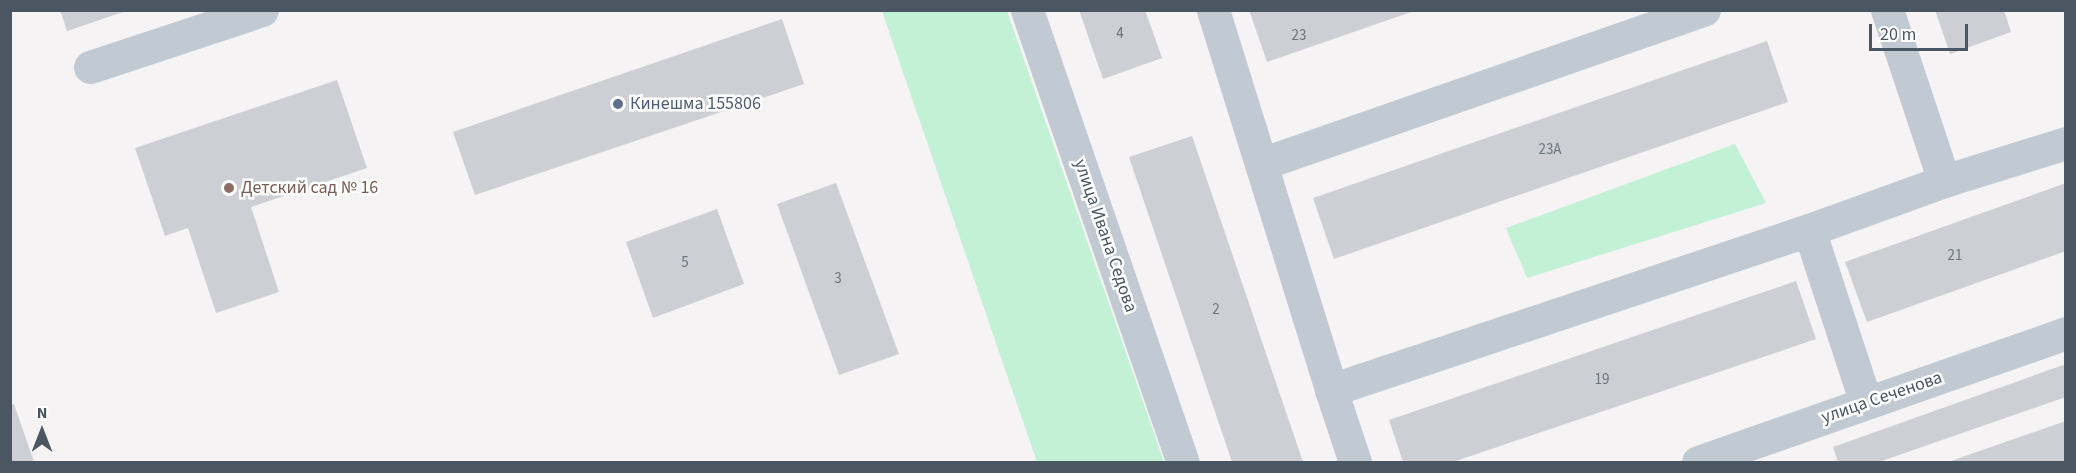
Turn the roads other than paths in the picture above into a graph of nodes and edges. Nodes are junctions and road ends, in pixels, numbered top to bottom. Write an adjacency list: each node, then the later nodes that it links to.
1 (262, 10): 6 (street)
2 (1027, 10): 14 (street, улица Ивана Седова)
3 (1213, 10): 8 (street)
4 (1704, 10): 8 (street)
5 (1887, 10): 9 (street)
6 (90, 67)
7 (2066, 143): 9 (street)
8 (1260, 164): 12 (street)
9 (1944, 181): 10 (street)
10 (1809, 230): 12 (street); 13 (street)
11 (2066, 333): 13 (street, улица Сеченова)
12 (1331, 390): 15 (street)
13 (1866, 403): 16 (street, улица Сеченова)
14 (1183, 462)
15 (1355, 462)
16 (1698, 462)

